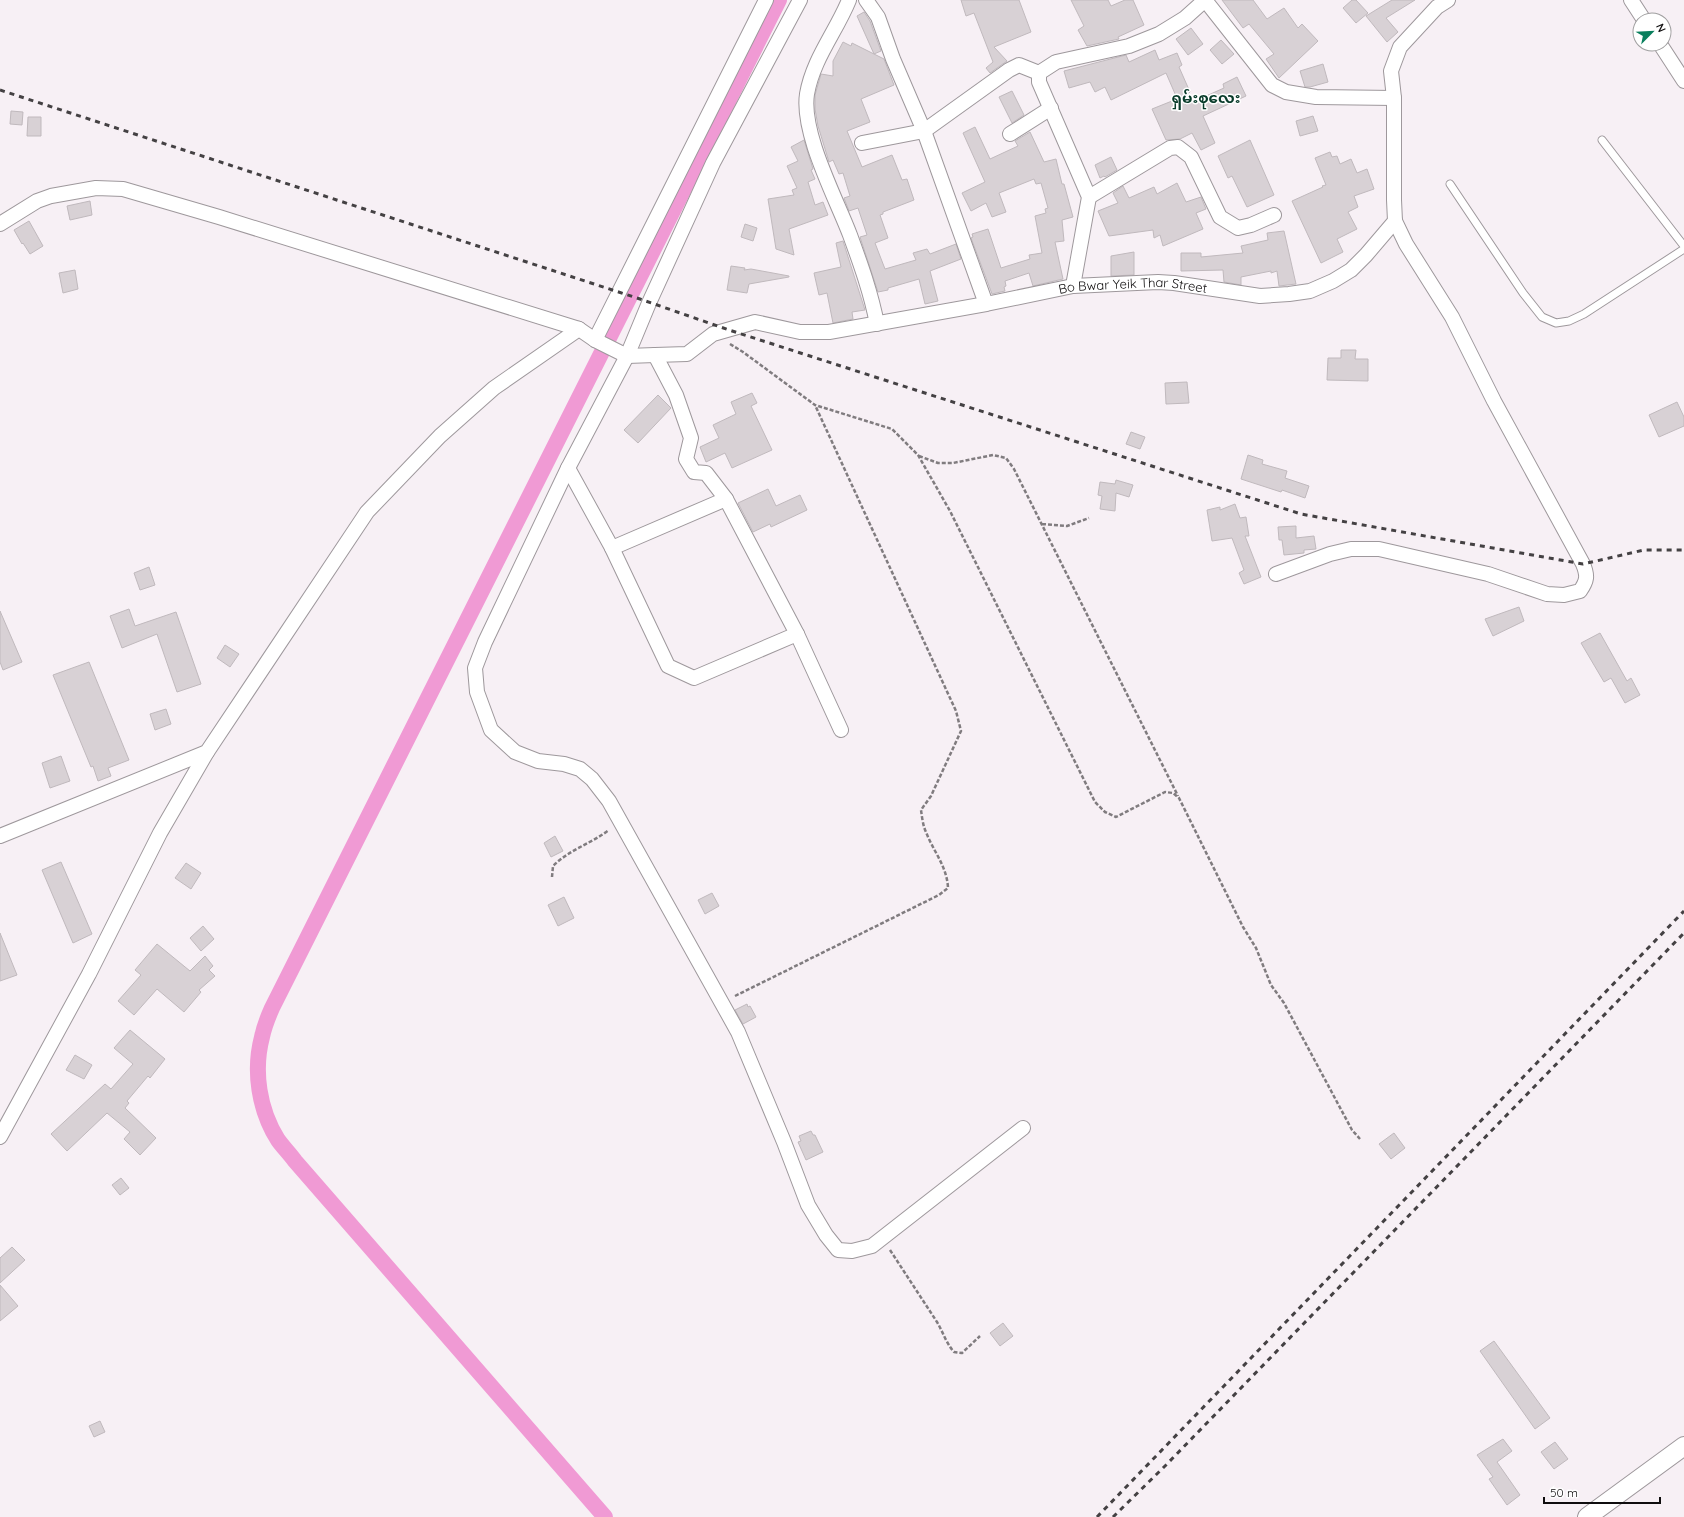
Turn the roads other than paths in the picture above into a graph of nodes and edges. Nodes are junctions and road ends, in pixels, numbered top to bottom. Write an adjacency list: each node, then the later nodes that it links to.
1 (766, 0): 29 (street)
2 (800, 0): 30 (street)
3 (848, 0): 27 (street)
4 (866, 0): 14 (street)
5 (1205, 0): 10 (street); 12 (street)
6 (1448, 0): 12 (street)
7 (1631, 0): 8 (street)
8 (1639, 12)
9 (1665, 52): 11 (street)
10 (1039, 72): 13 (street); 14 (street)
11 (1684, 81)
12 (1394, 98): 21 (street)
13 (1051, 108): 15 (street); 19 (street)
14 (924, 131): 17 (street); 26 (street)
15 (1010, 134)
16 (1602, 140): 23 (lane)
17 (862, 143)
18 (1450, 184): 24 (lane)
19 (1089, 197): 20 (street); 25 (street)
20 (1274, 215)
21 (1395, 222): 25 (street, Bo Bwar Yeik Thar Street); 35 (street)
22 (0, 224): 28 (street)
23 (1684, 246)
24 (1684, 249)
25 (1074, 286): 26 (street, Bo Bwar Yeik Thar Street)
26 (986, 304): 27 (street, Bo Bwar Yeik Thar Street)
27 (877, 324): 31 (street, Bo Bwar Yeik Thar Street)
28 (579, 329): 29 (street); 38 (street)
29 (595, 340): 30 (street)
30 (621, 353): 31 (street, Bo Bwar Yeik Thar Street); 32 (street)
31 (655, 355): 33 (street)
32 (568, 468): 34 (street); 40 (street)
33 (726, 499): 34 (street); 36 (street)
34 (612, 548): 36 (street)
35 (1276, 574)
36 (797, 634): 37 (street)
37 (841, 730)
38 (207, 752): 39 (street); 41 (street)
39 (0, 836)
40 (1023, 1128)
41 (0, 1136)
42 (1684, 1446): 43 (street)
43 (1587, 1517)

